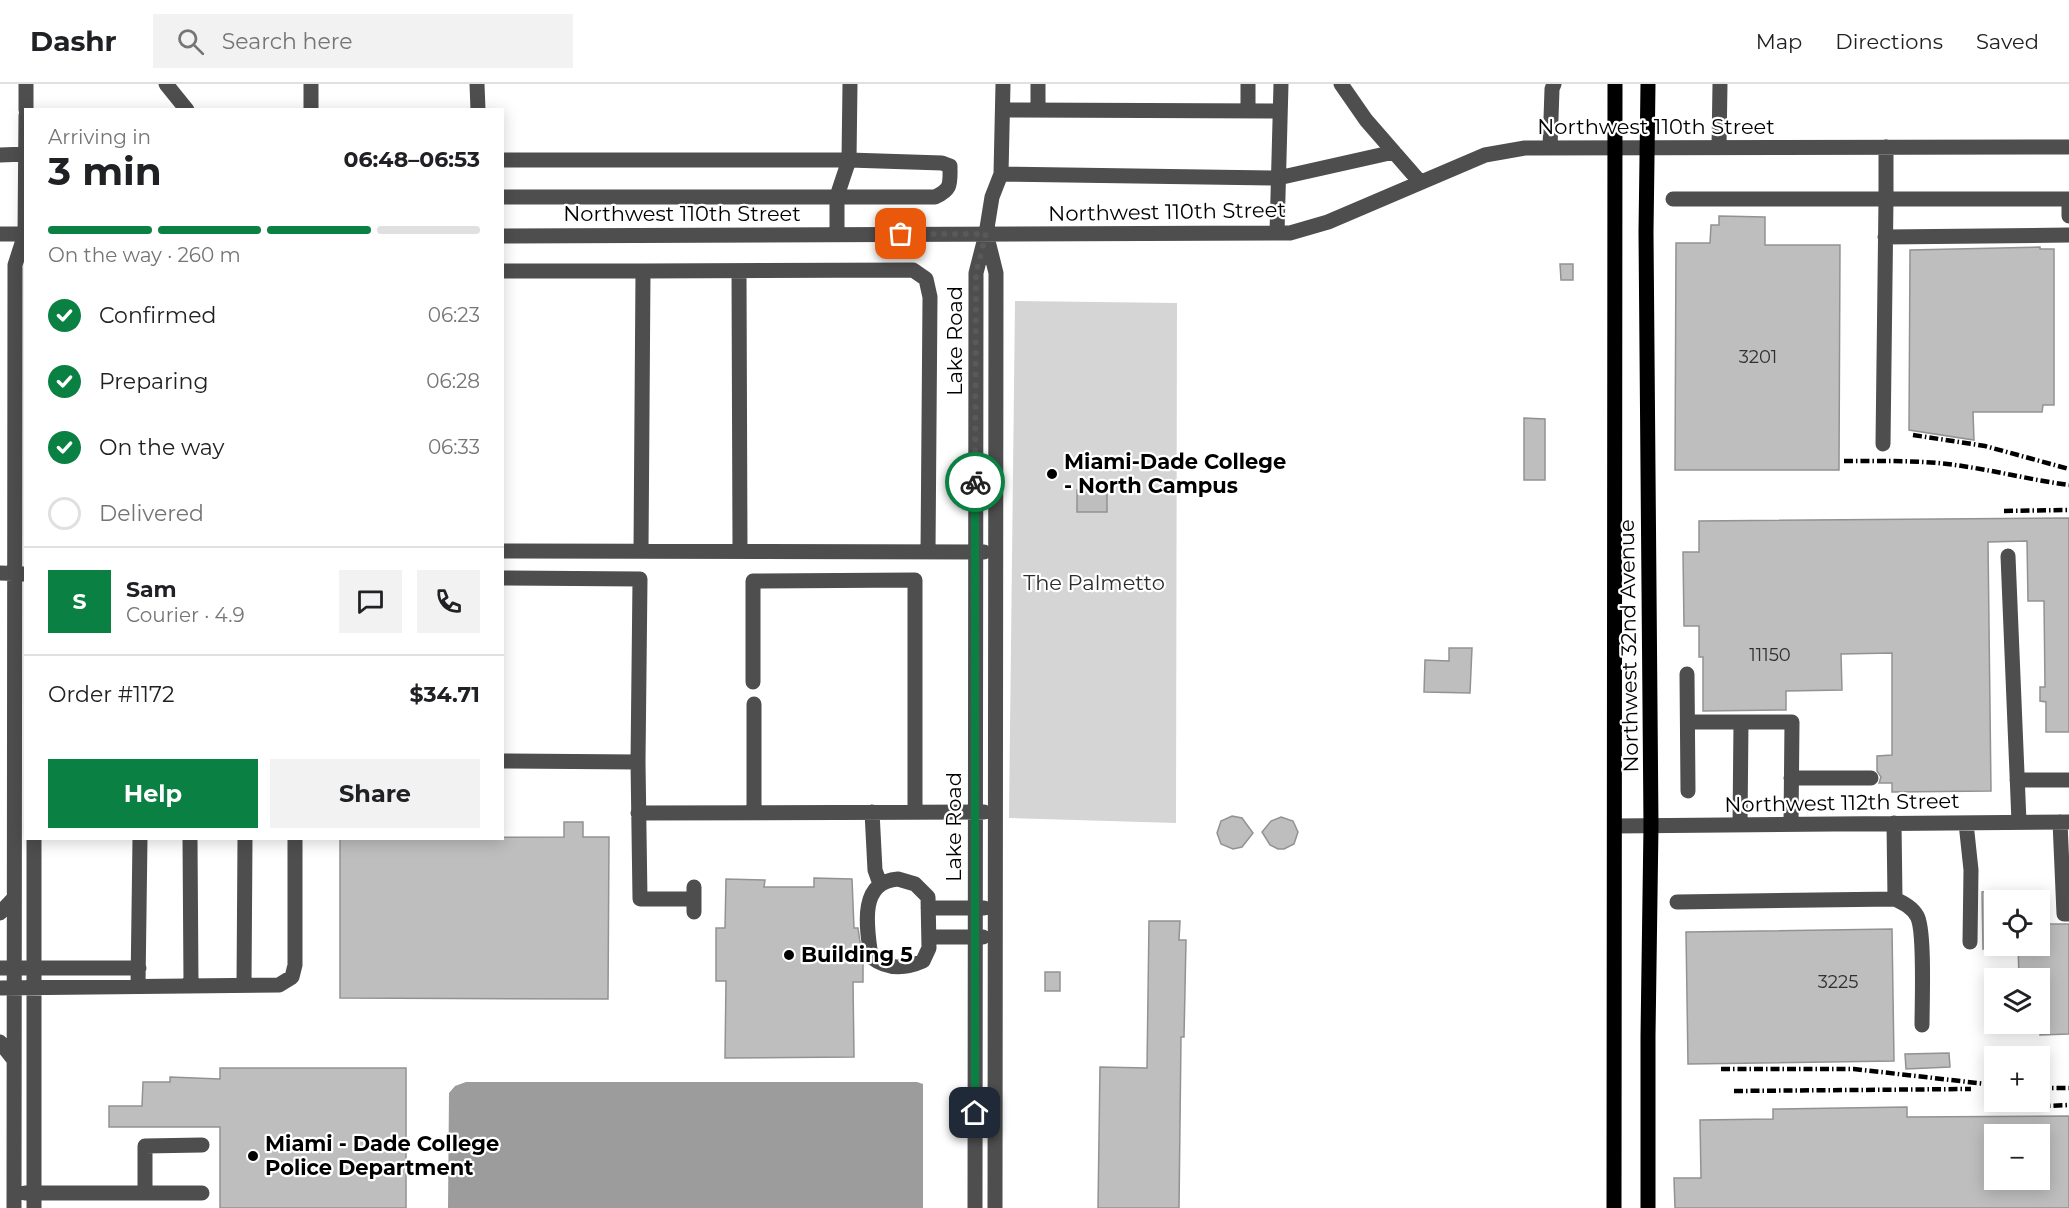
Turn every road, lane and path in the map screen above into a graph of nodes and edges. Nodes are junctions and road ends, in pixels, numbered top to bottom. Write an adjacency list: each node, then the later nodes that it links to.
1 (26, 84): 15 (street)
2 (166, 84): 16 (street)
3 (311, 84): 17 (street)
4 (477, 84): 18 (street)
5 (850, 84): 33 (street)
6 (1003, 84): 19 (street)
7 (1038, 84): 20 (street)
8 (1248, 84): 21 (street)
9 (1281, 84): 22 (street)
10 (1341, 84): 29 (street)
11 (1615, 84): 27 (main road, Northwest 32nd Avenue)
12 (1648, 84): 28 (main road, Northwest 32nd Avenue)
13 (1720, 84): 23 (street)
14 (1552, 86): 26 (street)
15 (26, 108)
16 (185, 108)
17 (311, 108)
18 (478, 108)
19 (1002, 110): 20 (street); 34 (street)
20 (1038, 110): 21 (street)
21 (1248, 111): 22 (street)
22 (1280, 111): 35 (street)
23 (1719, 147): 24 (street, Northwest 110th Street); 28 (street, Northwest 110th Street)
24 (1886, 147): 25 (street, Northwest 110th Street); 40 (street)
25 (2069, 147)
26 (1550, 148): 27 (street, Northwest 110th Street); 36 (street, Northwest 110th Street)
27 (1615, 148): 28 (street, Northwest 110th Street); 88 (main road, Northwest 32nd Avenue)
28 (1648, 148): 89 (main road, Northwest 32nd Avenue)
29 (1394, 152): 35 (street); 36 (street)
30 (24, 154): 31 (street)
31 (0, 155)
32 (504, 160): 33 (street)
33 (849, 160): 37 (street); 37 (street)
34 (1001, 174): 35 (street); 45 (street)
35 (1278, 178): 42 (street)
36 (1420, 182): 42 (street, Northwest 110th Street)
37 (837, 196): 38 (street); 44 (street)
38 (504, 197)
39 (1672, 199): 40 (street)
40 (1886, 199): 41 (street); 49 (street)
41 (2069, 216)
42 (1277, 233): 45 (street, Northwest 110th Street)
43 (0, 234): 46 (street)
44 (837, 234): 45 (street, Northwest 110th Street); 48 (street, Northwest 110th Street)
45 (986, 234): 59 (street, Lake Road); 60 (street, Lake Road)
46 (24, 235)
47 (2069, 235): 49 (street)
48 (504, 236)
49 (1886, 237): 54 (street)
50 (24, 238): 62 (street)
51 (504, 271): 53 (street)
52 (739, 271): 53 (street); 57 (street); 58 (street)
53 (643, 272): 56 (street)
54 (1883, 444)
55 (504, 551): 56 (street)
56 (641, 551): 57 (street)
57 (740, 551): 58 (street)
58 (928, 552): 59 (street)
59 (975, 552): 60 (street); 78 (street, Lake Road)
60 (996, 552): 79 (street, Lake Road)
61 (2008, 556): 73 (street)
62 (14, 574): 90 (street)
63 (504, 578): 70 (street)
64 (1687, 674): 67 (street)
65 (753, 682): 77 (street)
66 (754, 704): 81 (street)
67 (1688, 722): 68 (street); 75 (street)
68 (1741, 722): 71 (street); 87 (street)
69 (504, 761): 70 (street)
70 (638, 762): 80 (street)
71 (1791, 778): 72 (street); 86 (street)
72 (1871, 778)
73 (2017, 780): 74 (street); 82 (street)
74 (2069, 780)
75 (1688, 791)
76 (872, 812): 77 (street); 81 (street); 96 (street)
77 (915, 812): 78 (street)
78 (975, 812): 79 (street); 102 (street, Lake Road)
79 (996, 812): 103 (street, Lake Road)
80 (638, 813): 81 (street); 98 (street)
81 (754, 813)
82 (2019, 822): 83 (street, Northwest 112th Street); 85 (street, Northwest 112th Street)
83 (2065, 822): 105 (street)
84 (1894, 823): 85 (street, Northwest 112th Street); 86 (street, Northwest 112th Street); 99 (street)
85 (1966, 823): 109 (street)
86 (1791, 824): 87 (street, Northwest 112th Street)
87 (1740, 825): 89 (street, Northwest 112th Street)
88 (1615, 826): 89 (street, Northwest 112th Street); 128 (main road, Northwest 32nd Avenue)
89 (1651, 826): 129 (main road, Northwest 32nd Avenue)
90 (20, 827): 97 (street)
91 (34, 840): 111 (street)
92 (140, 840): 112 (street)
93 (190, 840): 113 (street)
94 (245, 840): 114 (street)
95 (295, 840): 114 (street)
96 (880, 884): 101 (street); 107 (street)
97 (14, 898): 104 (street); 110 (street)
98 (694, 899)
99 (1895, 899): 100 (street); 118 (street)
100 (1677, 902)
101 (928, 908): 102 (street); 107 (street)
102 (975, 908): 103 (street); 106 (street, Lake Road)
103 (996, 908): 108 (street, Lake Road)
104 (0, 913)
105 (2069, 914)
106 (975, 936): 107 (street); 108 (street); 126 (street, Lake Road)
107 (929, 937)
108 (995, 937): 127 (street, Lake Road)
109 (1970, 942)
110 (7, 968): 111 (street); 116 (street)
111 (34, 968): 112 (street); 117 (street)
112 (139, 968): 115 (street)
113 (190, 984): 114 (street); 115 (street)
114 (244, 985)
115 (138, 986): 117 (street)
116 (7, 988): 117 (street); 120 (street)
117 (35, 988): 125 (street)
118 (1922, 1024)
119 (0, 1042): 120 (street)
120 (14, 1060): 124 (street)
121 (202, 1145): 122 (street)
122 (145, 1193): 123 (street); 125 (street)
123 (202, 1193)
124 (14, 1201): 125 (street)
125 (34, 1201)
126 (975, 1208)
127 (995, 1208)
128 (1614, 1208)
129 (1648, 1208)

